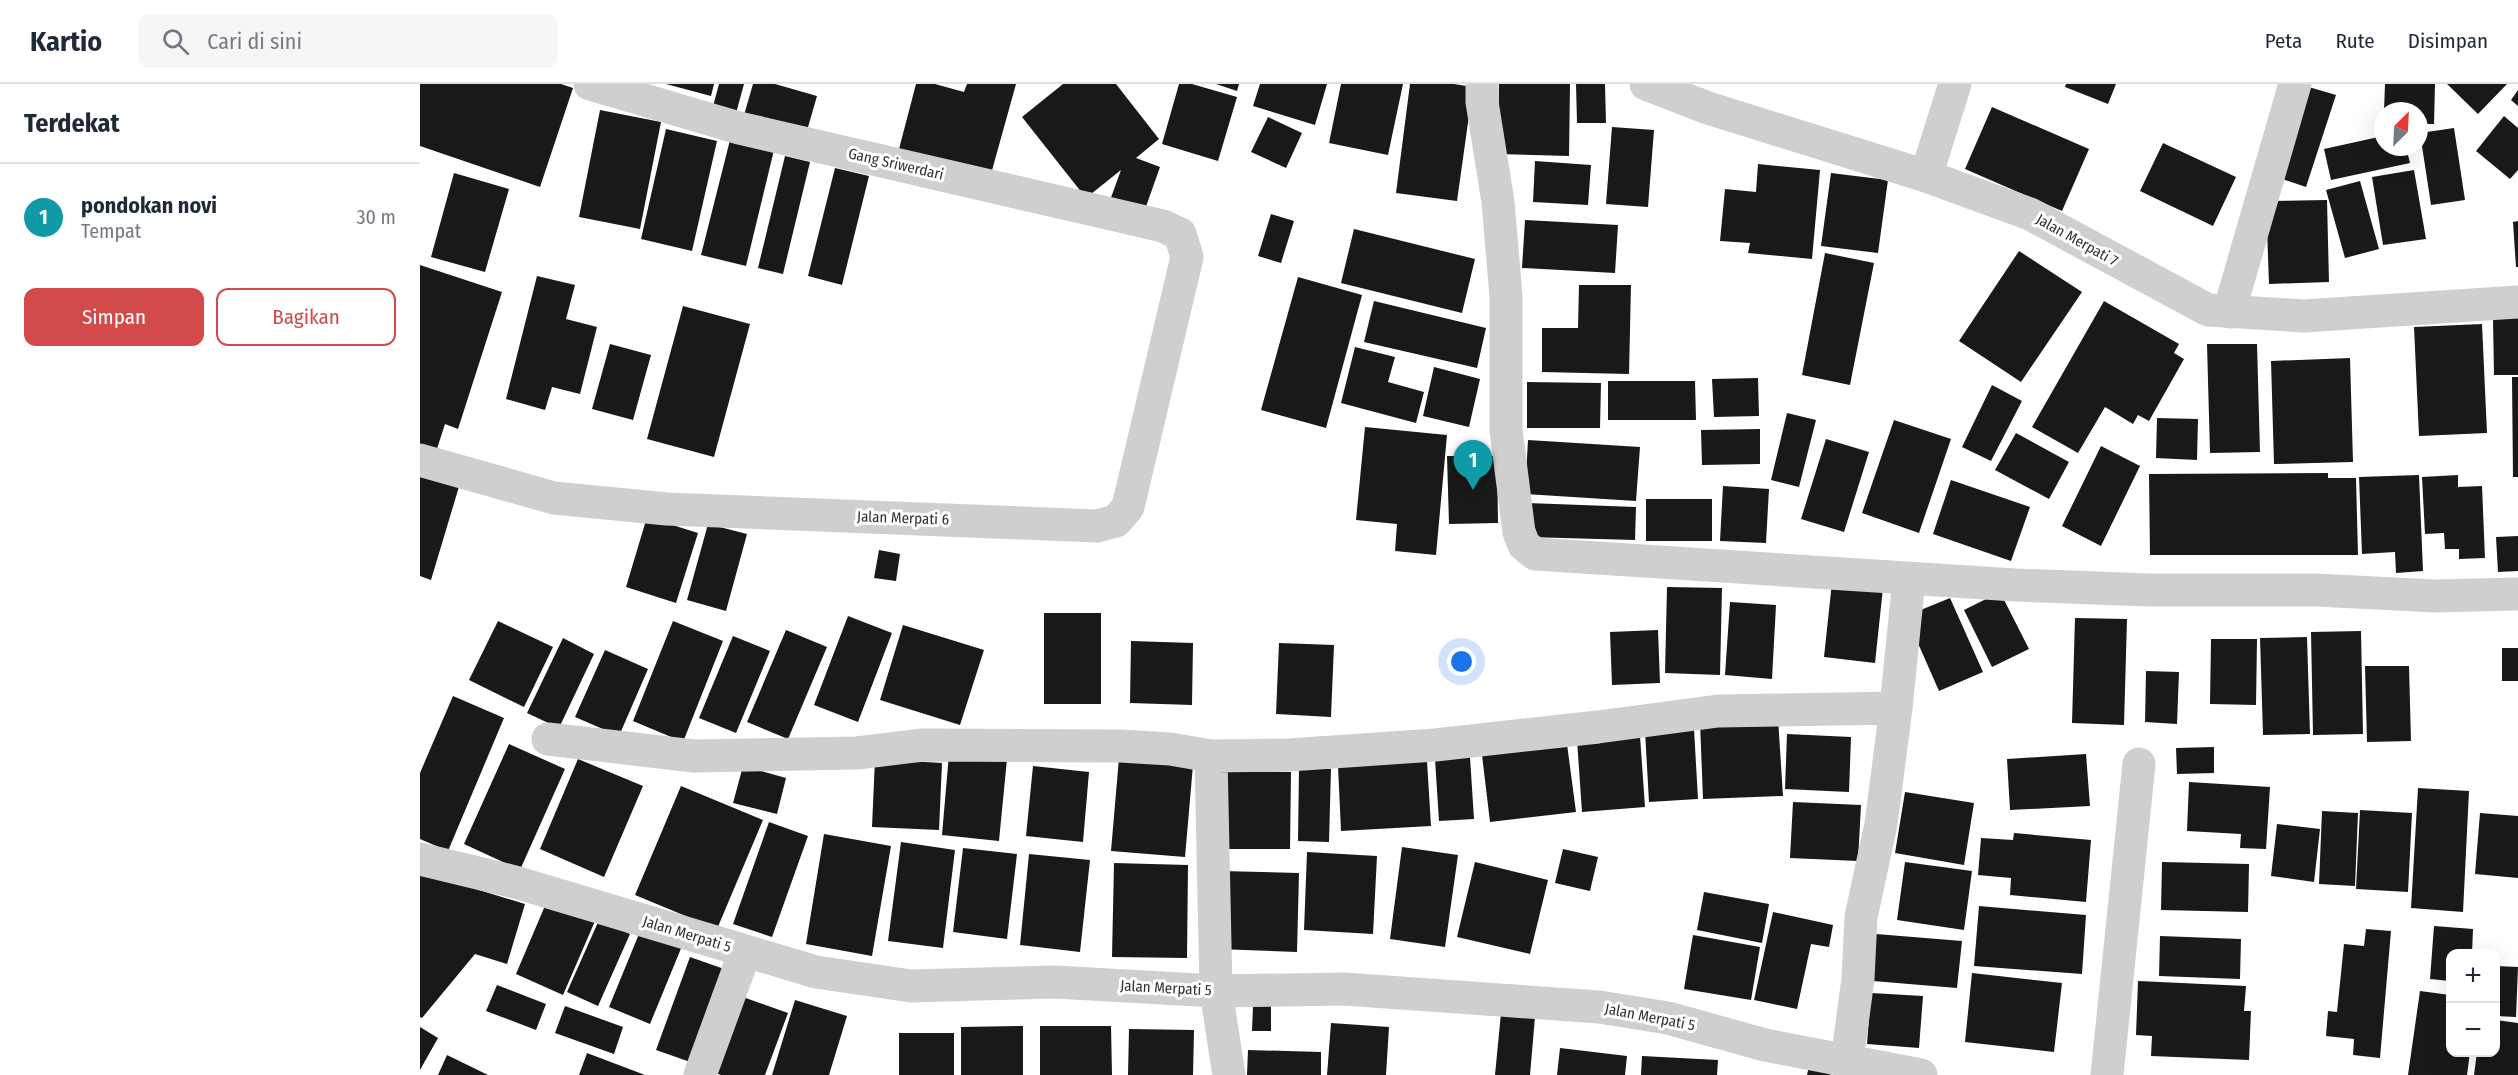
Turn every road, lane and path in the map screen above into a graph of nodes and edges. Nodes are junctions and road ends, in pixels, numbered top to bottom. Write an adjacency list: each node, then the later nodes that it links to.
1 (590, 84): 7 (street, Gang Sriwerdari)
2 (1482, 84): 11 (street)
3 (1646, 84): 6 (street, Jalan Merpati 7)
4 (1954, 84): 6 (street)
5 (2295, 84): 9 (street)
6 (1926, 176): 9 (street, Jalan Merpati 7)
7 (1187, 257): 10 (street, Jalan Merpati 6)
8 (2518, 302): 9 (street, Jalan Merpati 7)
9 (2229, 312)
10 (420, 460)
11 (1909, 579): 12 (street); 13 (street)
12 (2518, 594)
13 (1896, 708): 15 (street); 20 (street)
14 (548, 739): 15 (street)
15 (1211, 756): 19 (street)
16 (2139, 764): 24 (street)
17 (420, 859): 18 (street, Jalan Merpati 5)
18 (745, 952): 19 (street, Jalan Merpati 5); 21 (street)
19 (1216, 991): 20 (street, Jalan Merpati 5); 22 (street)
20 (1846, 1068): 23 (street, Jalan Merpati 5)
21 (700, 1075)
22 (1229, 1075)
23 (1921, 1075)
24 (2107, 1075)

